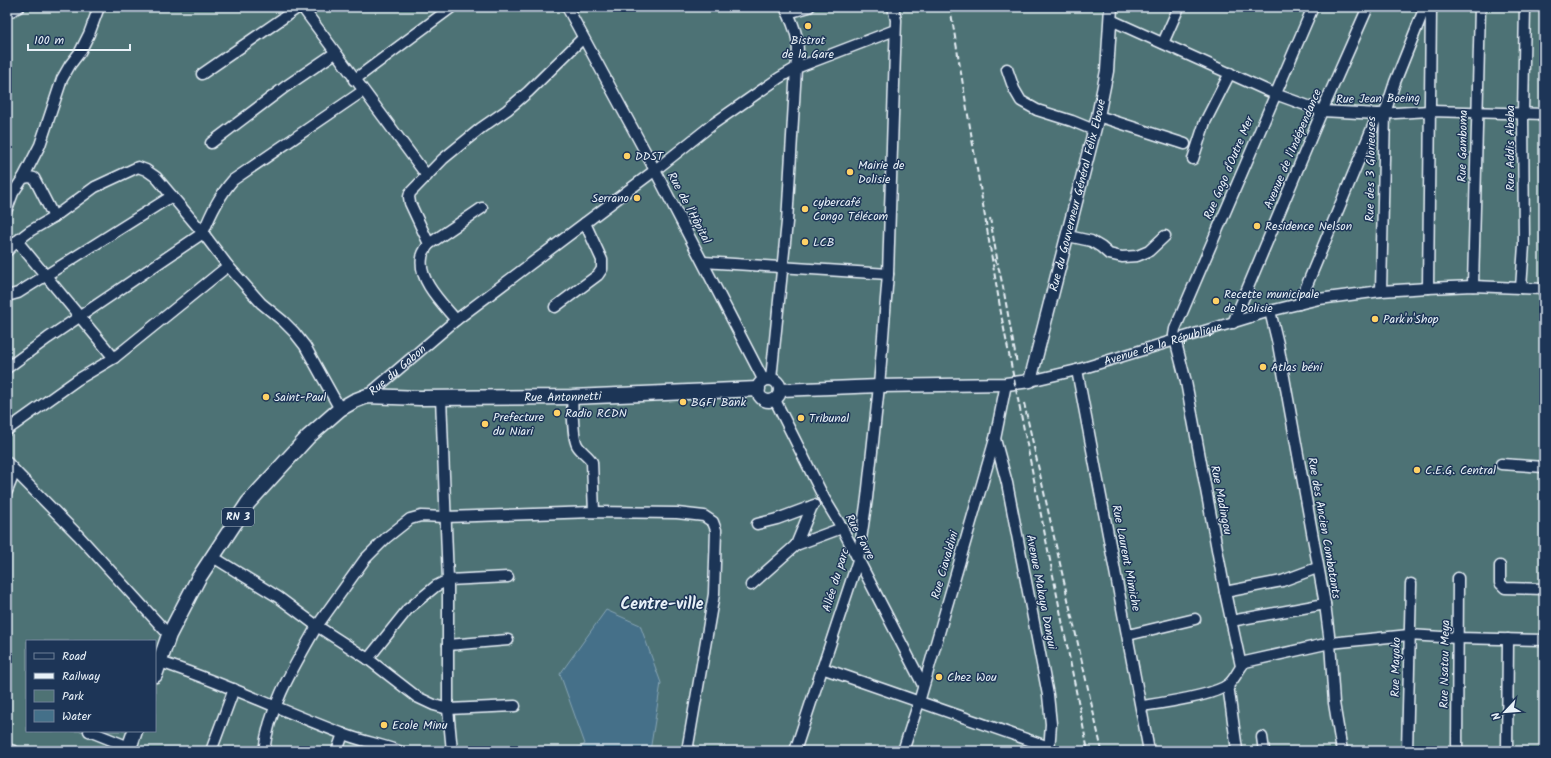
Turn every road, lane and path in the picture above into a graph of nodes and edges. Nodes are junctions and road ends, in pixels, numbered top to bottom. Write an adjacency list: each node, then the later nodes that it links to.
1 (19, 7): 17 (street)
2 (99, 7): 43 (street)
3 (301, 7): 22 (street); 26 (street)
4 (452, 7): 27 (street)
5 (567, 7): 20 (street, Rue de l'Hôpital)
6 (809, 7): 16 (street)
7 (893, 7): 19 (street, Allée du parc)
8 (1111, 7): 18 (main road, Rue du Gouverneur Général Félix Eboué)
9 (1179, 7): 21 (street)
10 (1313, 7): 29 (street, Rue Gogo d'Outre Mer)
11 (1368, 7): 30 (street, Avenue de l'Indépendance)
12 (1425, 7): 32 (street, Rue des 3 Glorieuses)
13 (1431, 7): 31 (street)
14 (1480, 7): 33 (street, Rue Gamboma)
15 (1525, 7): 34 (street, Rue Addis Abeba)
16 (786, 10): 23 (street)
17 (7, 13)
18 (1111, 20): 21 (street, Rue Jean Boeing); 36 (main road, Rue du Gouverneur Général Félix Eboué)
19 (896, 30): 23 (street, Rue du Gabon); 58 (street, Allée du parc)
20 (583, 38): 41 (street, Rue de l'Hôpital); 42 (street)
21 (1163, 43): 25 (street, Rue Jean Boeing)
22 (335, 53): 27 (street); 38 (street)
23 (796, 68): 41 (street, Rue du Gabon); 57 (street)
24 (1008, 69): 37 (street)
25 (1230, 73): 29 (street, Rue Jean Boeing); 40 (street)
26 (202, 74)
27 (354, 80): 28 (street)
28 (363, 91): 42 (street); 49 (street)
29 (1275, 94): 30 (street, Rue Jean Boeing); 72 (street, Rue Gogo d'Outre Mer)
30 (1322, 111): 32 (street, Rue Jean Boeing); 71 (street, Avenue de l'Indépendance)
31 (1430, 111): 32 (street, Rue Jean Boeing); 33 (street, Rue Jean Boeing); 61 (street)
32 (1382, 113): 64 (street, Rue des 3 Glorieuses); 66 (street)
33 (1476, 113): 34 (street, Rue Jean Boeing); 60 (street, Rue Gamboma)
34 (1523, 114): 35 (street, Rue Jean Boeing); 62 (street, Rue Addis Abeba)
35 (1544, 114)
36 (1098, 116): 37 (main road, Rue du Gouverneur Général Félix Eboué); 39 (street)
37 (1094, 130): 50 (main road, Rue du Gouverneur Général Félix Eboué)
38 (211, 143)
39 (1185, 144)
40 (1193, 159)
41 (654, 171): 48 (street, Rue du Gabon); 55 (street, Rue de l'Hôpital)
42 (427, 176): 53 (street)
43 (23, 178): 46 (street); 47 (street)
44 (172, 196): 47 (street); 49 (street); 59 (street)
45 (482, 208): 53 (street)
46 (7, 209)
47 (54, 217): 52 (street)
48 (585, 223): 67 (street); 70 (street, Rue du Gabon)
49 (203, 233): 56 (street); 69 (street)
50 (1068, 236): 51 (street); 76 (main road, Rue du Gouverneur Général Félix Eboué)
51 (1165, 236)
52 (17, 241): 54 (street); 59 (street)
53 (429, 244): 70 (street)
54 (7, 251)
55 (703, 262): 57 (street); 77 (street, Rue de l'Hôpital)
56 (228, 266): 73 (street); 84 (street)
57 (783, 268): 58 (street); 77 (street)
58 (888, 274): 79 (street, Allée du parc)
59 (46, 276): 65 (street); 69 (street)
60 (1473, 286): 61 (street, Avenue de la République); 62 (street, Avenue de la République)
61 (1428, 288): 64 (street, Avenue de la République)
62 (1522, 288): 63 (street, Avenue de la République)
63 (1544, 289)
64 (1382, 291): 66 (street, Avenue de la République)
65 (7, 296)
66 (1299, 304): 68 (street, Avenue de la République)
67 (555, 307)
68 (1270, 311): 71 (street, Avenue de la République); 102 (street, Rue des Ancien Combatants)
69 (79, 318): 73 (street); 74 (street)
70 (456, 320): 81 (street, Rue du Gabon)
71 (1233, 323): 72 (street, Avenue de la République)
72 (1174, 340): 75 (street, Avenue de la République); 109 (street, Rue Madingou)
73 (114, 358): 85 (street)
74 (7, 368)
75 (1077, 370): 76 (street, Avenue de la République); 115 (street, Rue Laurent Mimiche)
76 (1030, 381): 78 (main road, Avenue de la République)
77 (764, 383): 80 (main road); 80 (main road); 83 (highway, Rue Antonnetti / RN 3)
78 (1006, 384): 79 (main road, Avenue de la République); 86 (street, Rue Ciavaldini)
79 (879, 386): 80 (main road, Avenue de la République); 100 (street, Allée du parc)
80 (777, 395): 92 (street, Rue Favre)
81 (367, 396): 82 (highway, Rue Antonnetti / RN 3); 84 (highway, Rue du Gabon / RN 3)
82 (441, 397): 83 (highway, Rue Antonnetti / RN 3); 95 (street)
83 (572, 397): 94 (street)
84 (340, 409): 99 (highway, Rue du Gabon / RN 3)
85 (7, 430)
86 (995, 439): 127 (street, Rue Ciavaldini); 141 (street, Avenue Makaya Dangui)
87 (7, 462): 90 (street)
88 (1501, 464): 89 (street)
89 (1544, 467)
90 (15, 471): 91 (street); 114 (street)
91 (7, 491)
92 (824, 498): 93 (street); 97 (street, Rue Favre)
93 (812, 506): 96 (street); 98 (street)
94 (594, 512): 95 (street); 149 (street)
95 (445, 516): 105 (street); 113 (street)
96 (757, 524)
97 (842, 528): 98 (street); 100 (street, Rue Favre)
98 (796, 545): 107 (street)
99 (213, 557): 113 (street); 114 (highway, Rue du Gabon / RN 3)
100 (858, 560): 126 (street, Allée du parc); 127 (street, Rue Favre)
101 (1500, 566): 108 (street)
102 (1317, 568): 109 (street); 110 (street, Rue des Ancien Combatants)
103 (508, 577): 105 (street)
104 (1458, 578): 117 (street, Rue Nsatou Meya)
105 (448, 580): 122 (street); 123 (street)
106 (1411, 584): 116 (street, Rue Mayoko)
107 (751, 586)
108 (1544, 589)
109 (1225, 592): 112 (street, Rue Madingou)
110 (1325, 604): 112 (street); 121 (street, Rue des Ancien Combatants)
111 (1195, 619): 115 (street)
112 (1231, 621): 124 (street, Rue Madingou)
113 (317, 626): 123 (street); 133 (street)
114 (169, 635): 125 (highway, Rue du Gabon / RN 3)
115 (1128, 635): 132 (street, Rue Laurent Mimiche)
116 (1409, 635): 117 (street); 121 (street); 155 (street, Rue Mayoko)
117 (1458, 638): 119 (street); 156 (street, Rue Nsatou Meya)
118 (508, 640): 122 (street)
119 (1508, 640): 120 (street); 157 (street)
120 (1544, 640)
121 (1330, 643): 124 (street); 154 (street, Rue des Ancien Combatants)
122 (448, 645): 134 (street)
123 (368, 660): 134 (street)
124 (1241, 666): 128 (street)
125 (157, 668): 129 (street)
126 (822, 668): 130 (street); 150 (street, Allée du parc)
127 (923, 685): 130 (street, Rue Ciavaldini)
128 (1228, 685): 132 (street); 143 (street)
129 (234, 689): 133 (street); 145 (street)
130 (919, 702): 141 (street); 151 (street, Rue Ciavaldini)
131 (515, 706): 134 (street)
132 (1142, 706): 152 (street, Rue Laurent Mimiche)
133 (276, 708): 137 (street); 146 (street)
134 (448, 709): 148 (street)
135 (91, 732): 140 (street)
136 (135, 732): 140 (highway)
137 (343, 734): 142 (street); 147 (street)
138 (1262, 736): 153 (street)
139 (7, 748): 144 (street)
140 (128, 749)
141 (1049, 749)
142 (394, 750)
143 (1237, 750)
144 (14, 751)
145 (211, 751)
146 (264, 751)
147 (337, 751)
148 (452, 751)
149 (687, 751)
150 (794, 751)
151 (903, 751)
152 (1149, 751)
153 (1264, 751)
154 (1342, 751)
155 (1407, 751)
156 (1457, 751)
157 (1507, 751)

